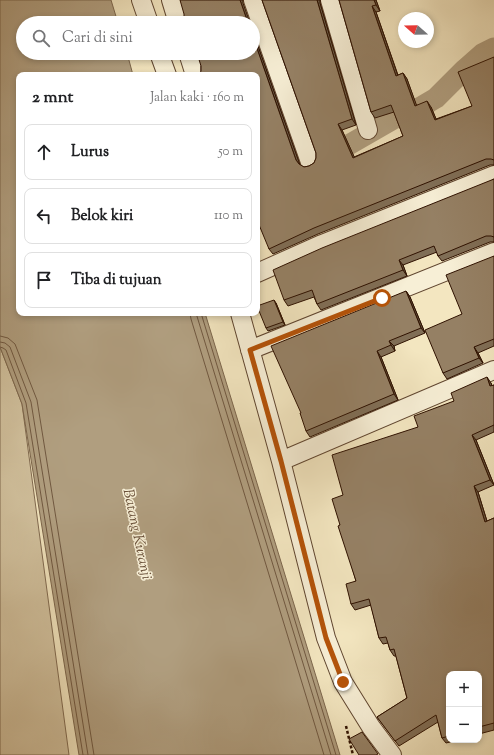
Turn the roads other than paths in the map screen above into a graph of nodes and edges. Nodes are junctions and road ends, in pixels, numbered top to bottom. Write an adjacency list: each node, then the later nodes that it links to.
1 (141, 0): 5 (street)
2 (171, 0): 6 (street)
3 (253, 0): 7 (street)
4 (330, 0): 13 (street)
5 (147, 16)
6 (176, 16)
7 (259, 16)
8 (260, 20): 14 (street)
9 (161, 60): 11 (street)
10 (190, 60): 12 (street)
11 (165, 72)
12 (194, 72)
13 (368, 130)
14 (310, 162)
15 (494, 175): 17 (street)
16 (494, 252): 19 (street)
17 (260, 272)
18 (241, 316): 19 (street)
19 (250, 350): 21 (street)
20 (494, 370): 21 (street)
21 (281, 461): 22 (street)
22 (392, 755)

